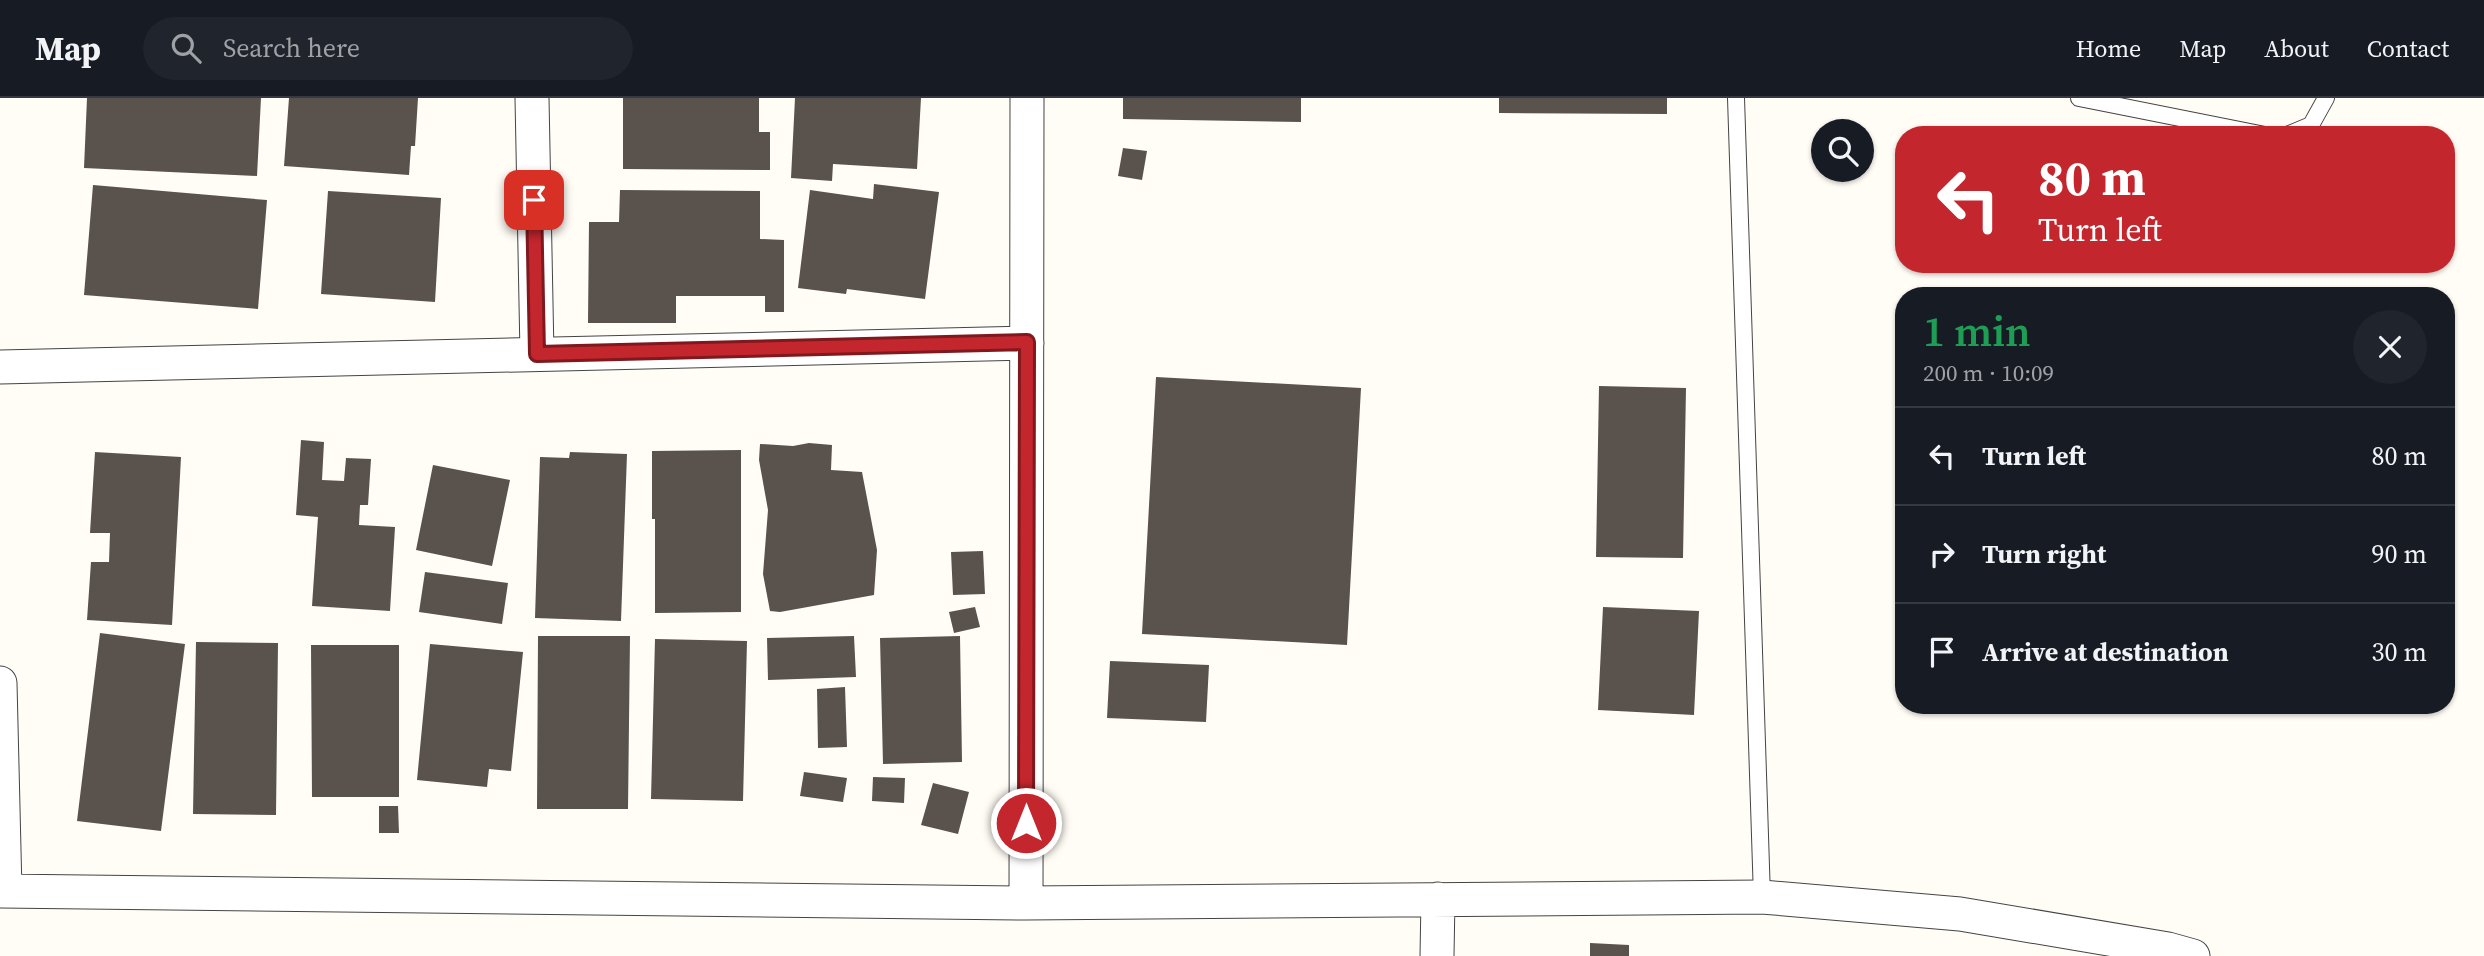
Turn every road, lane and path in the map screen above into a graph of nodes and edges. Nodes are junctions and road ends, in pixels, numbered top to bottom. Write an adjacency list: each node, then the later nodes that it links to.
1 (532, 98): 9 (street)
2 (1027, 98): 8 (street)
3 (1736, 98): 13 (lane)
4 (2079, 98): 6 (lane)
5 (2326, 98): 7 (lane)
6 (2220, 126)
7 (2309, 126)
8 (1027, 342): 9 (street); 15 (street)
9 (537, 354): 10 (street)
10 (0, 367)
11 (0, 683): 12 (street)
12 (2, 891): 15 (street)
13 (1762, 897): 14 (street); 17 (street)
14 (1438, 899): 15 (street); 16 (street)
15 (1026, 903)
16 (1437, 956)
17 (2193, 956)

